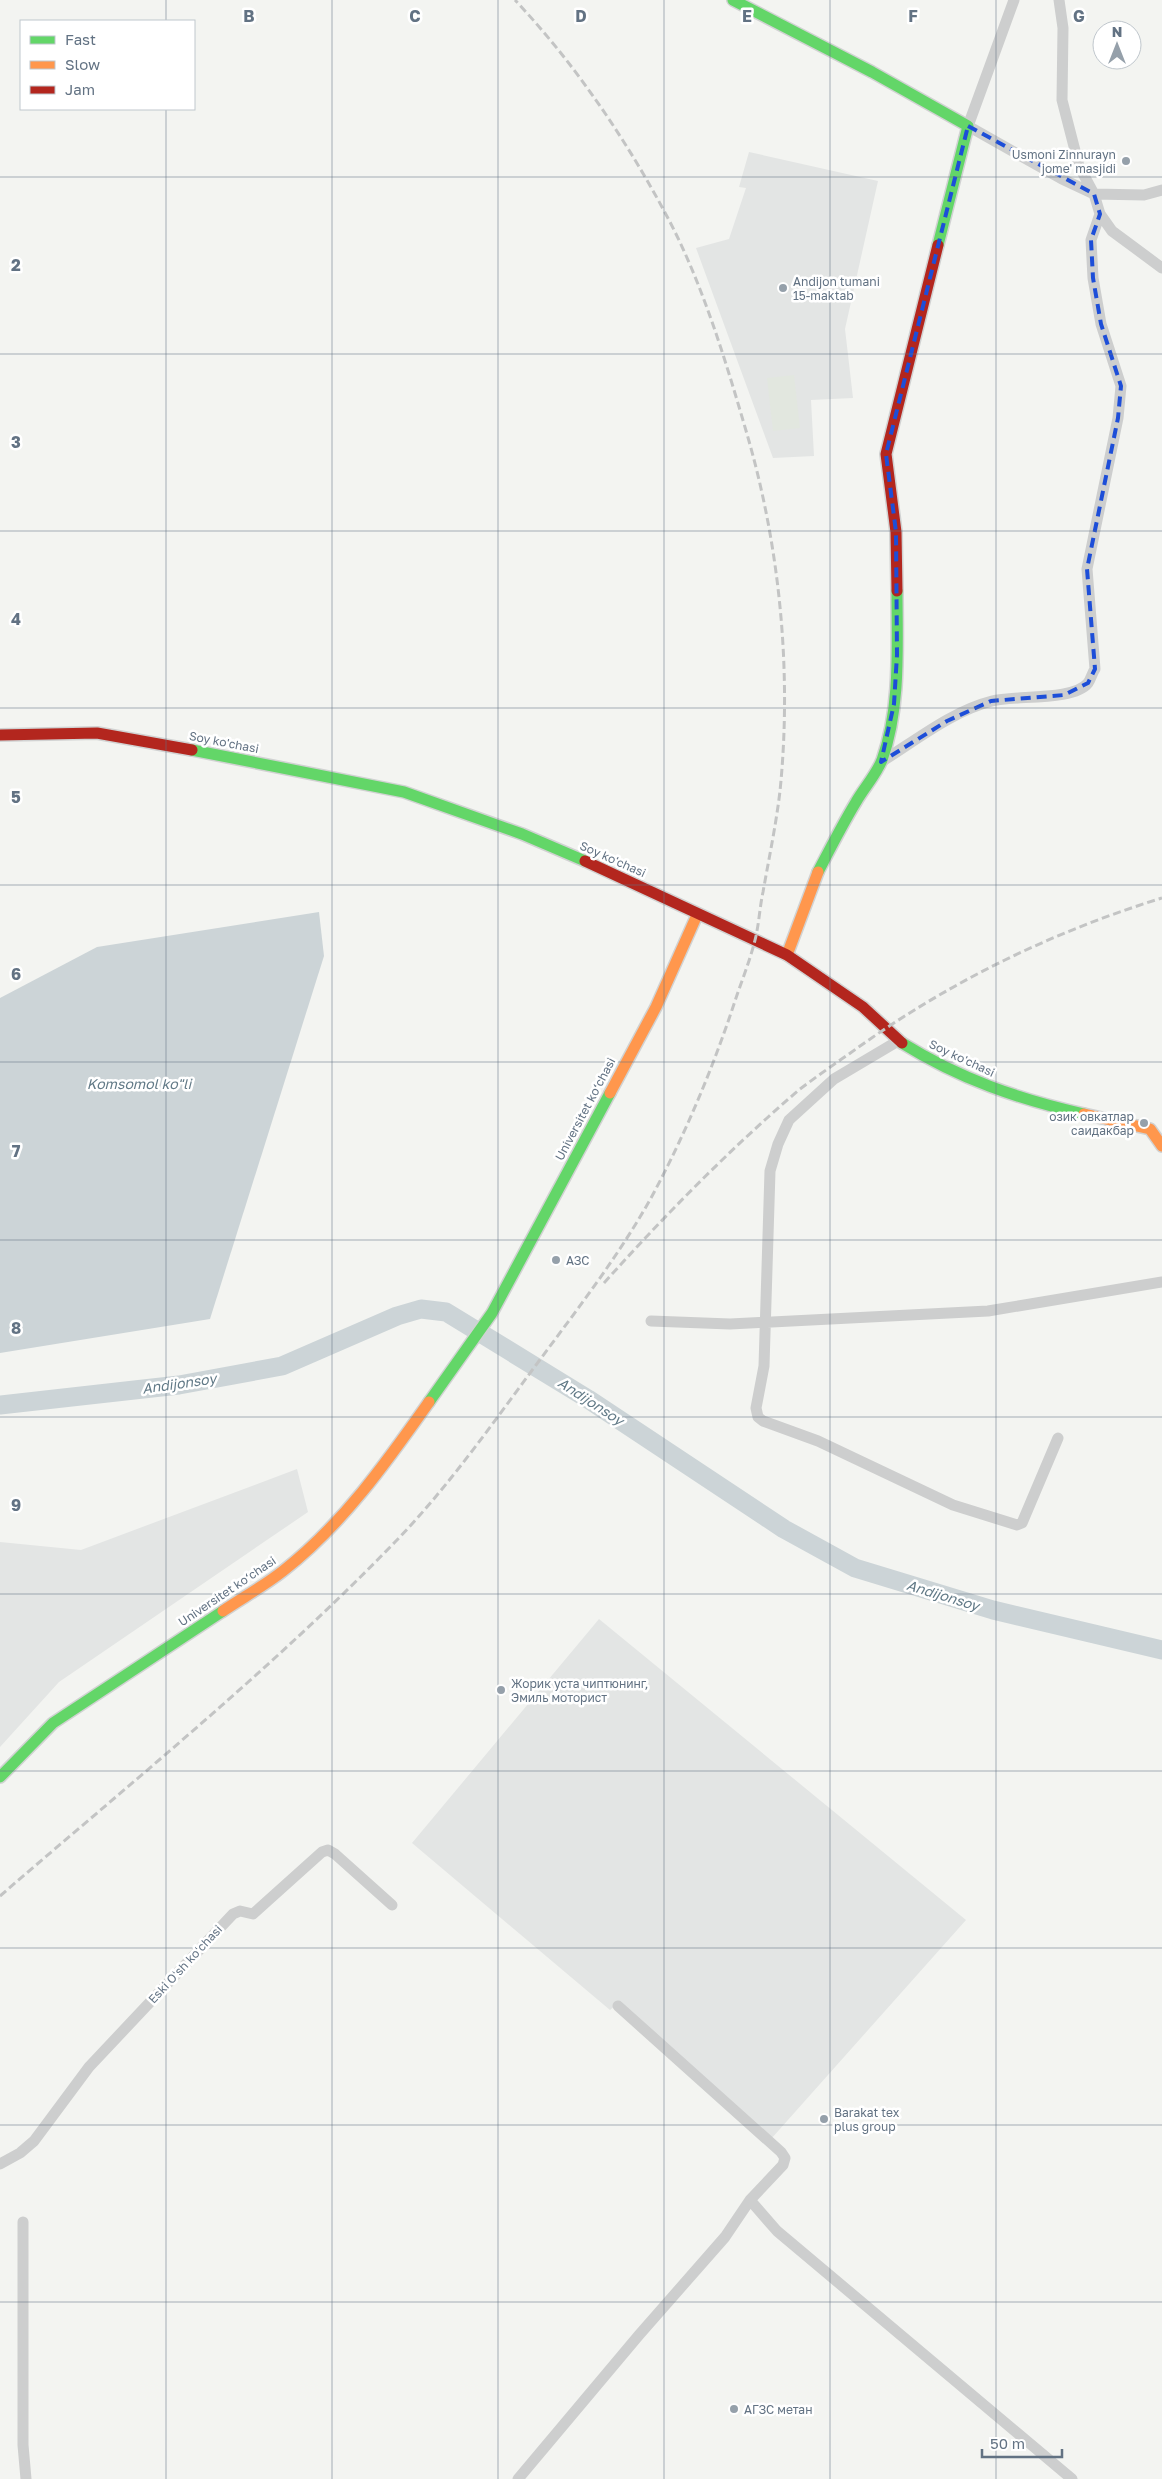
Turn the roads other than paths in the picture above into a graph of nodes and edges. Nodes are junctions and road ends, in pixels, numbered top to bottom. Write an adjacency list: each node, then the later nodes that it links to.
1 (733, 0): 4 (main road)
2 (1014, 0): 4 (street)
3 (1059, 0): 6 (street)
4 (968, 126): 6 (street); 10 (main road)
5 (1162, 190): 6 (street)
6 (1094, 194): 7 (street)
7 (1100, 214): 8 (street); 10 (street)
8 (1162, 268)
9 (0, 735): 11 (main road, Soy ko'chasi)
10 (881, 762): 12 (main road)
11 (697, 915): 12 (main road, Soy ko'chasi); 19 (main road, Universitet kо‘chasi)
12 (787, 955): 13 (main road, Soy ko'chasi)
13 (898, 1041): 14 (main road, Soy ko'chasi); 17 (street)
14 (1162, 1146)
15 (1162, 1282): 17 (street)
16 (651, 1321): 17 (street)
17 (765, 1322): 18 (street)
18 (1058, 1438)
19 (0, 1778)
20 (392, 1905): 22 (street, Eski Oʻsh koʻchasi)
21 (618, 2006): 23 (street)
22 (0, 2164)
23 (750, 2200): 26 (street); 27 (street)
24 (22, 2222): 25 (street)
25 (26, 2479)
26 (518, 2479)
27 (1072, 2479)

